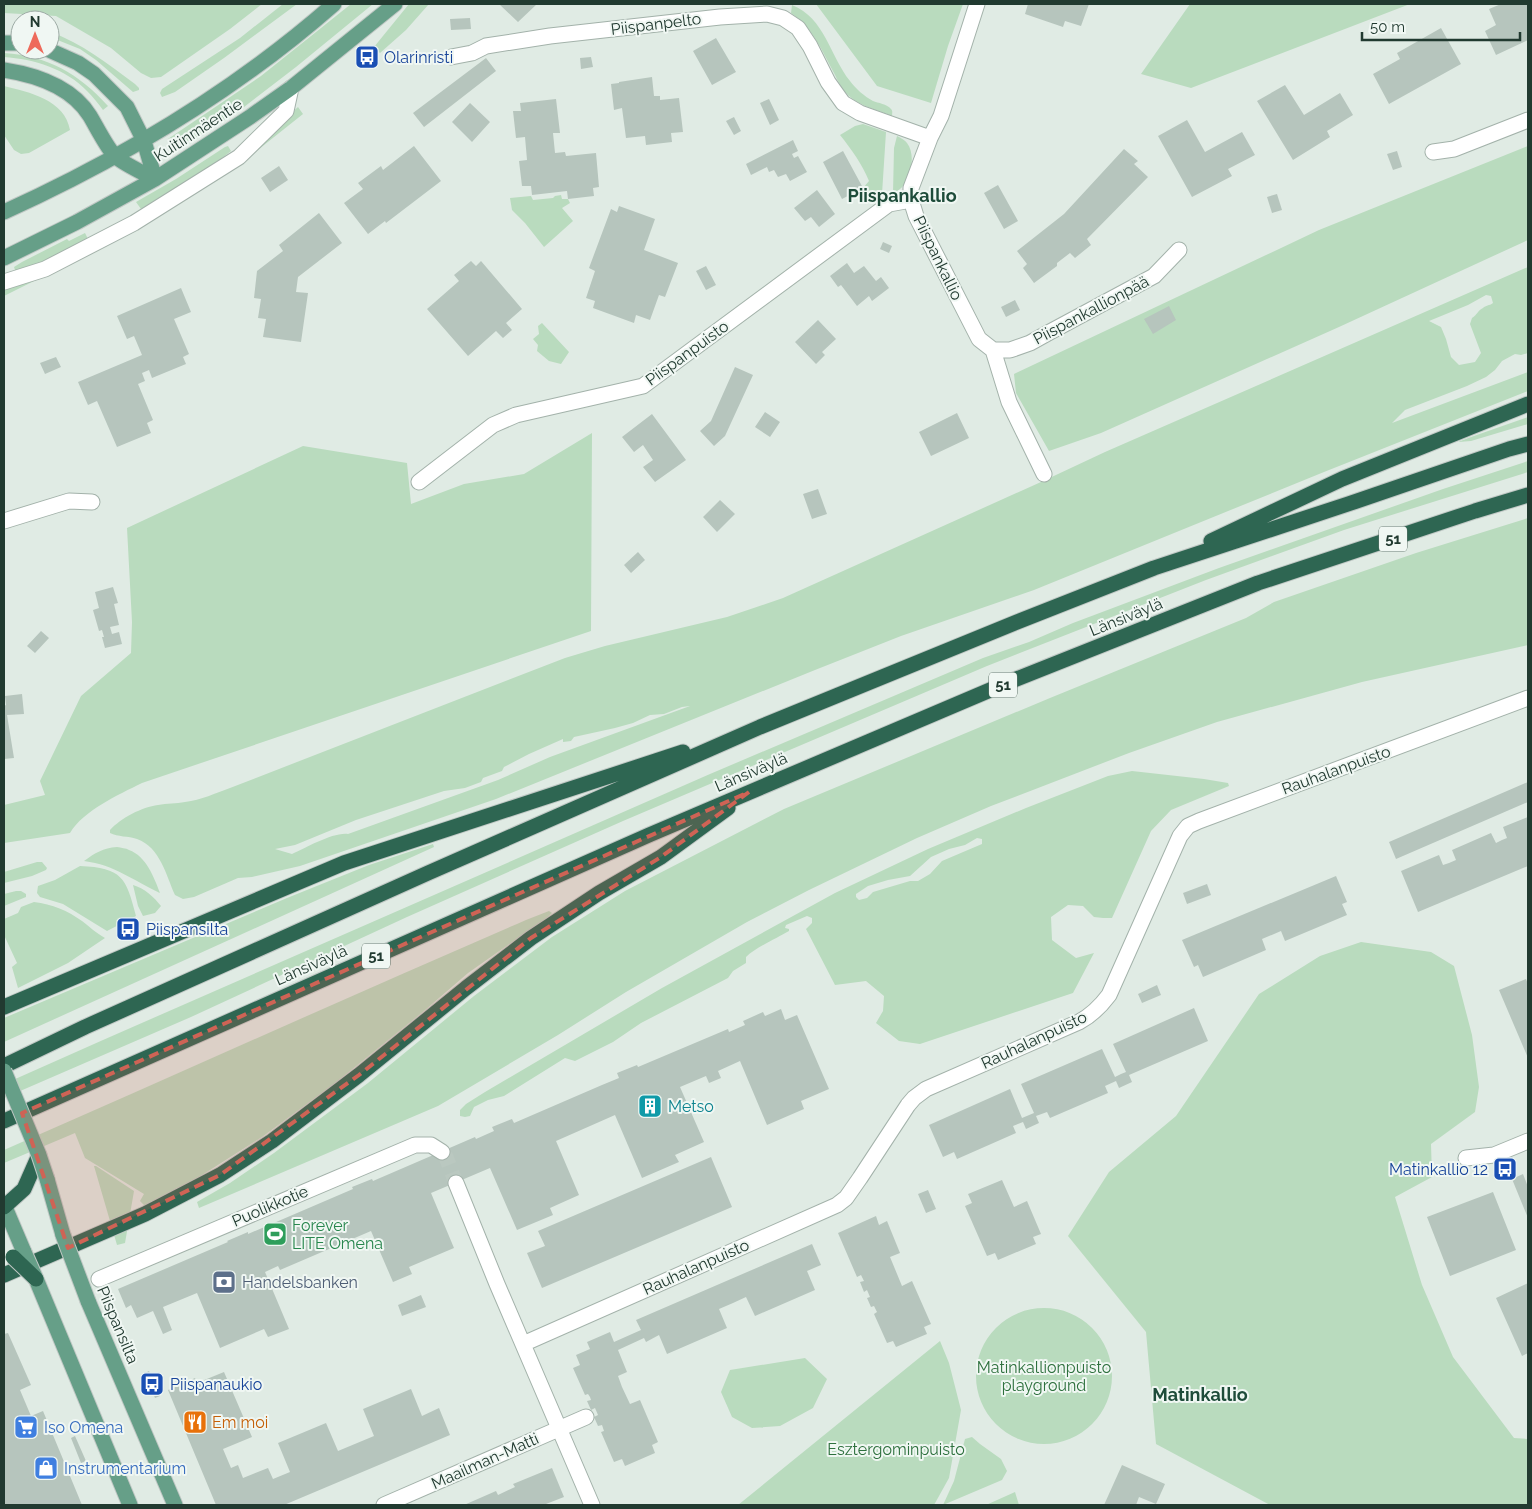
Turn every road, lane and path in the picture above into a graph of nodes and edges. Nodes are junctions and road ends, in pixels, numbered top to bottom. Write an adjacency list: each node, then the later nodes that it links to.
1 (334, 4): 10 (main road, Kuitinmäentie)
2 (395, 4): 7 (main road, Kuitinmäentie)
3 (977, 4): 9 (street, Piispankallio)
4 (60, 55): 10 (main road)
5 (452, 57): 9 (street, Piispanpelto)
6 (4, 70): 12 (main road)
7 (292, 88): 13 (main road, Kuitinmäentie); 18 (street)
8 (1528, 120): 11 (street)
9 (930, 138): 14 (street, Piispankallio)
10 (144, 141): 12 (main road, Kuitinmäentie); 13 (main road)
11 (1432, 152)
12 (115, 156): 13 (main road); 15 (main road, Kuitinmäentie)
13 (154, 180): 17 (main road, Kuitinmäentie)
14 (910, 200): 19 (street, Piispankallio); 23 (street, Piispanpuisto)
15 (4, 212)
16 (1179, 250): 19 (street, Piispankallionpää)
17 (4, 258)
18 (4, 282)
19 (993, 350): 22 (street, Piispankallio)
20 (1528, 404): 27 (highway)
21 (1528, 444): 27 (highway)
22 (1044, 474)
23 (418, 482)
24 (1528, 495): 30 (highway, Länsiväylä / 51)
25 (92, 502): 26 (street)
26 (4, 522)
27 (1154, 568): 29 (highway)
28 (1528, 698): 45 (street, Rauhalanpuisto)
29 (760, 727): 31 (highway); 32 (highway)
30 (749, 792): 34 (highway, Länsiväylä / 51); 42 (highway, 51)
31 (4, 1007)
32 (4, 1066)
33 (4, 1071): 37 (main road, Piispansilta, bridge)
34 (4, 1121)
35 (1528, 1141): 38 (street)
36 (442, 1152): 44 (street, Puolikkotie)
37 (40, 1155): 40 (highway); 49 (main road, Piispansilta, bridge)
38 (1466, 1158)
39 (456, 1182): 45 (street)
40 (4, 1206): 41 (main road)
41 (14, 1254): 43 (highway, bridge)
42 (4, 1275)
43 (36, 1279): 48 (main road)
44 (99, 1279)
45 (523, 1344): 47 (street)
46 (586, 1417): 47 (street, Maailman-Matti)
47 (559, 1428): 50 (street, Maailman-Matti); 51 (street)
48 (130, 1505)
49 (175, 1505)
50 (384, 1505)
51 (592, 1505)

